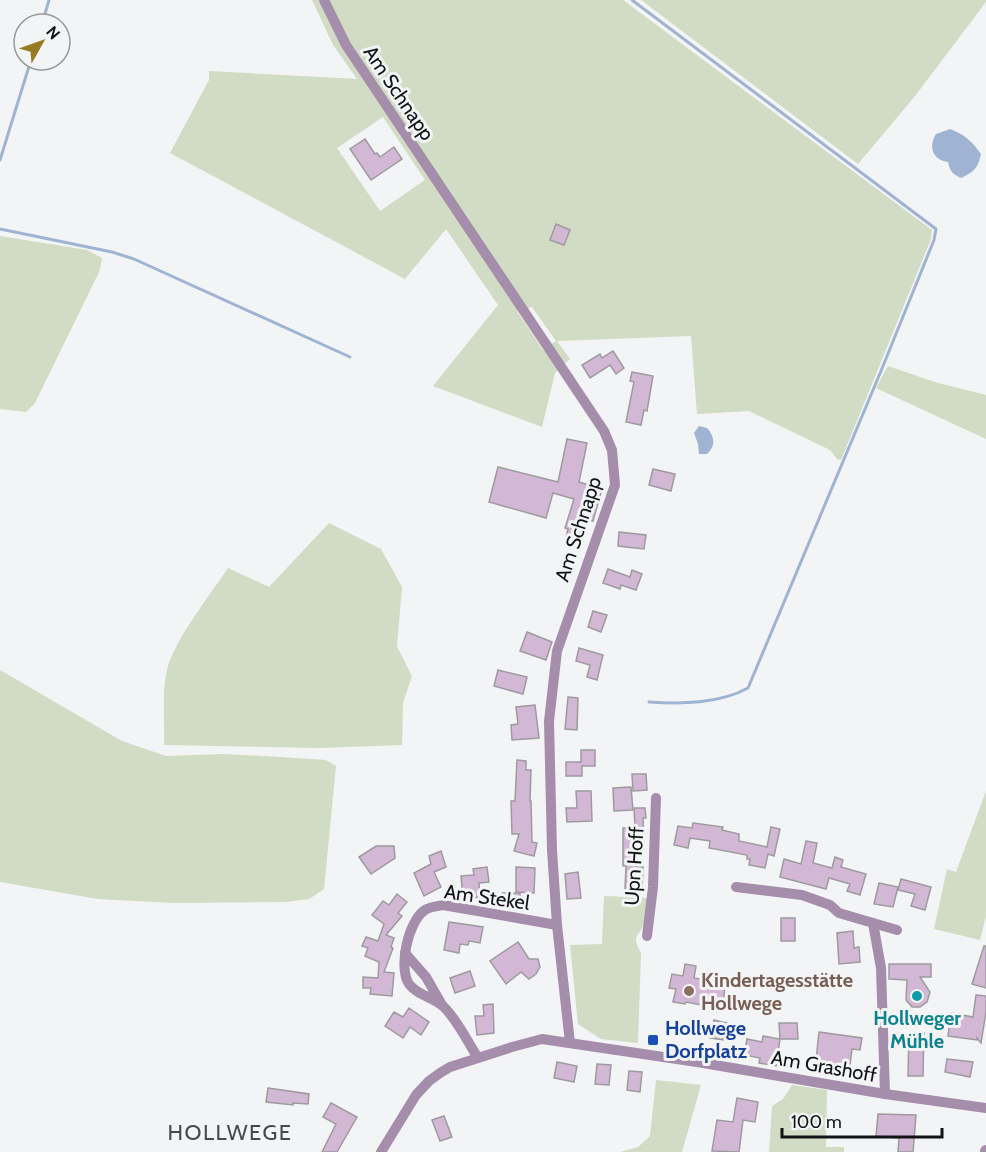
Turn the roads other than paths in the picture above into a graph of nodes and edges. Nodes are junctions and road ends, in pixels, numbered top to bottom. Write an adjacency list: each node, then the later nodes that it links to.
1 (324, 0): 5 (street, Am Schnapp)
2 (656, 798): 7 (street, Upn Hoff)
3 (736, 887): 4 (street)
4 (873, 922): 6 (street); 12 (street)
5 (557, 925): 8 (street, Am Stekel); 10 (street, Am Schnapp)
6 (897, 930)
7 (647, 936)
8 (405, 952): 9 (street, Am Stekel); 9 (street, Am Stekel)
9 (442, 1005): 11 (street, Am Stekel)
10 (570, 1042): 11 (street, Am Grashoff); 12 (street, Am Grashoff)
11 (478, 1058): 14 (street, Am Grashoff)
12 (885, 1094): 13 (street, Am Grashoff)
13 (986, 1108)
14 (381, 1152)

